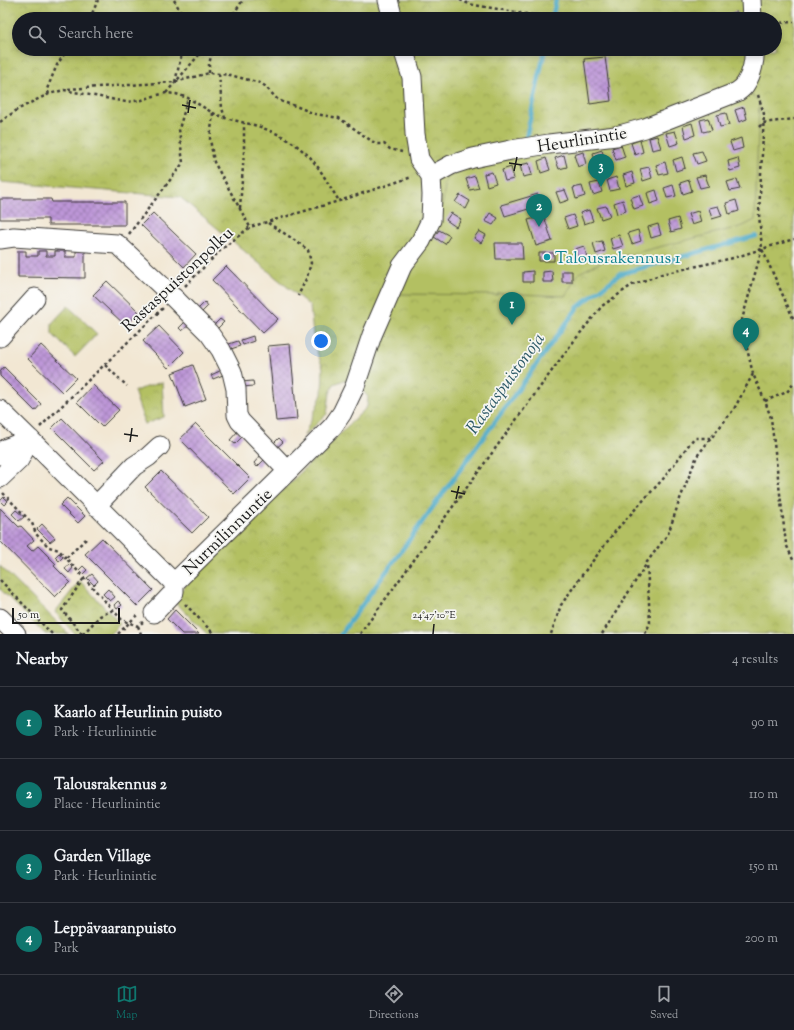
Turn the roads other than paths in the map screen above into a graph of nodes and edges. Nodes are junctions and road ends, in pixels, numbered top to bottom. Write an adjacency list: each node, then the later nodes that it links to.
1 (388, 0): 3 (street)
2 (751, 0): 4 (street)
3 (391, 12)
4 (752, 12)
5 (405, 56): 7 (street)
6 (754, 56): 7 (street, Heurlinintie)
7 (431, 176): 15 (street, Nurmilinnuntie)
8 (0, 239): 15 (street)
9 (35, 298): 10 (street)
10 (0, 337)
11 (0, 410): 12 (street, Nurmilinnuntie)
12 (34, 435): 14 (street); 16 (street); 17 (street, Nurmilinnuntie)
13 (160, 446): 17 (street)
14 (0, 455)
15 (288, 471): 18 (street, Nurmilinnuntie)
16 (1, 485)
17 (96, 506): 18 (street, Nurmilinnuntie)
18 (174, 587): 19 (street)
19 (154, 613)
20 (0, 618): 21 (street)
21 (16, 634)

